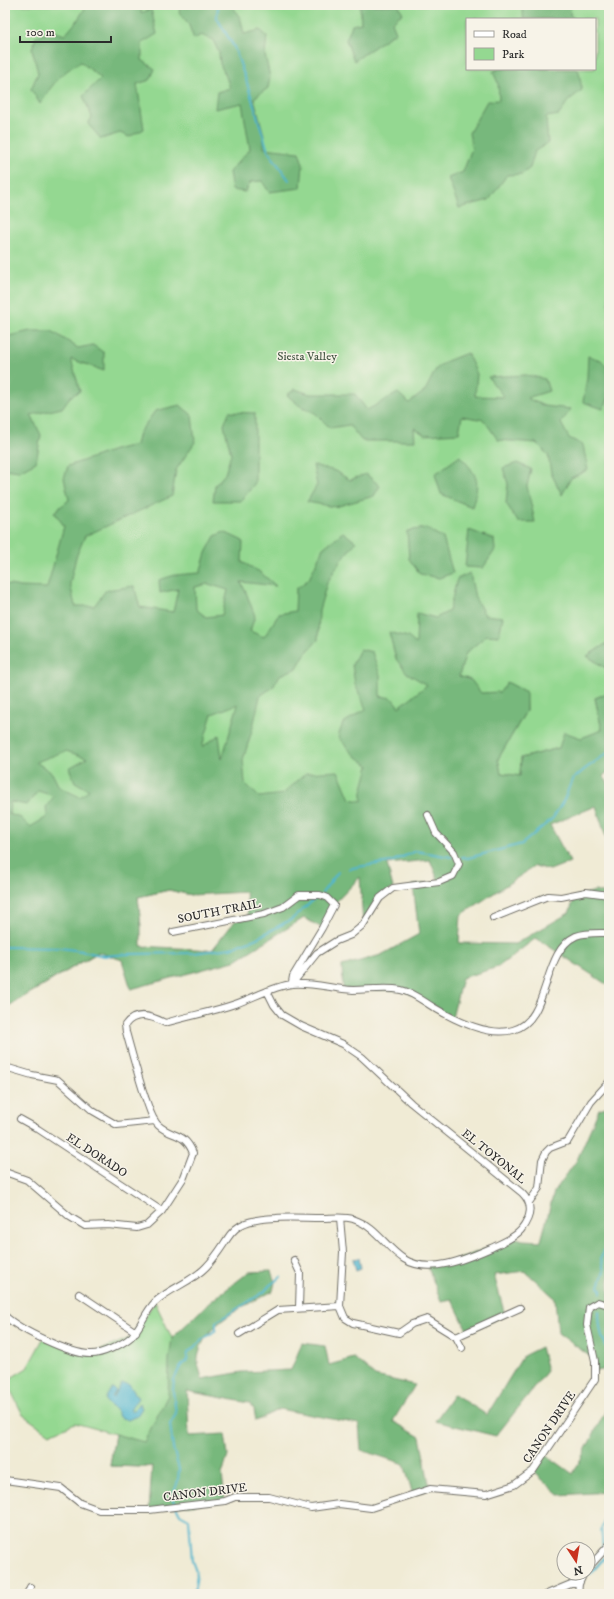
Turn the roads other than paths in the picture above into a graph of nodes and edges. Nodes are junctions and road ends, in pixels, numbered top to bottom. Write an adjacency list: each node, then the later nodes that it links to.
1 (428, 815): 6 (street)
2 (609, 895): 3 (street)
3 (493, 918)
4 (173, 932): 6 (street, SOUTH TRAIL)
5 (609, 933): 6 (street)
6 (292, 984): 7 (street)
7 (268, 991): 11 (street); 13 (street, EL TOYONAL)
8 (5, 1067): 11 (street)
9 (609, 1082): 13 (street)
10 (20, 1119): 14 (street, EL DORADO)
11 (155, 1121): 14 (street)
12 (5, 1172): 14 (street)
13 (530, 1201): 15 (street, EL TOYONAL)
14 (162, 1211)
15 (340, 1218): 18 (street); 23 (street, EL TOYONAL)
16 (294, 1260): 19 (street)
17 (79, 1294): 23 (street)
18 (340, 1306): 19 (street); 25 (street)
19 (299, 1308): 24 (street)
20 (520, 1308): 25 (street)
21 (609, 1308): 27 (street, CANON DRIVE)
22 (5, 1316): 23 (street, EL TOYONAL)
23 (136, 1332)
24 (238, 1334)
25 (456, 1337): 26 (street)
26 (462, 1348)
27 (5, 1480)
28 (609, 1546): 29 (street)
29 (596, 1560)
30 (580, 1581): 31 (street)
31 (579, 1584): 34 (street); 35 (street)
32 (30, 1587): 33 (street)
33 (27, 1594)
34 (546, 1594)
35 (578, 1594)

